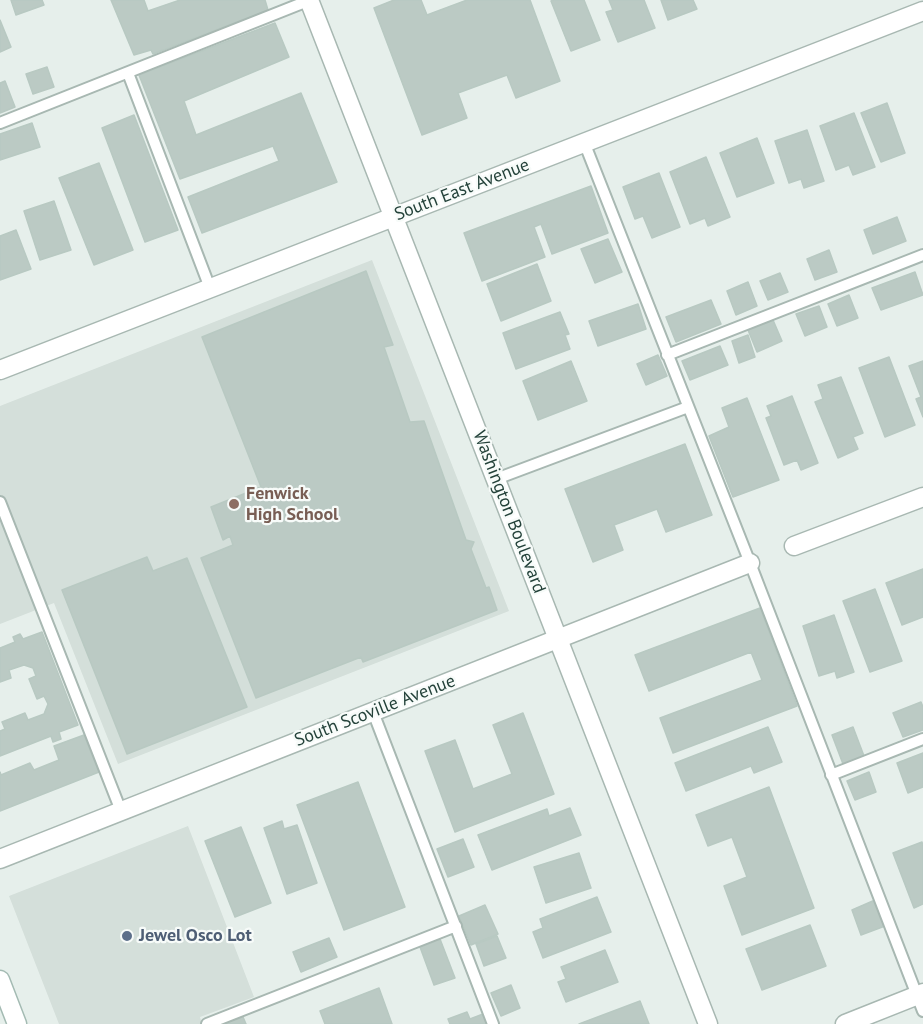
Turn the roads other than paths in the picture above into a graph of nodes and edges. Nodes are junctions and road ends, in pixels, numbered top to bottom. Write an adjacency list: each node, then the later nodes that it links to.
1 (310, 0): 3 (lane); 6 (street, Washington Boulevard)
2 (923, 10): 5 (street, South East Avenue)
3 (128, 72): 4 (lane); 8 (lane)
4 (0, 123)
5 (584, 142): 6 (street, South East Avenue); 9 (lane)
6 (393, 217): 8 (street, South East Avenue); 12 (street, Washington Boulevard)
7 (923, 255): 9 (lane)
8 (210, 288): 10 (street, South East Avenue)
9 (667, 355): 11 (lane)
10 (0, 370)
11 (688, 407): 12 (lane); 16 (lane)
12 (496, 479): 17 (street, Washington Boulevard)
13 (923, 497): 15 (street)
14 (0, 502): 21 (lane)
15 (794, 546)
16 (750, 563): 17 (street, South Scoville Avenue); 20 (lane)
17 (558, 639): 18 (street, South Scoville Avenue); 29 (street, Washington Boulevard)
18 (373, 712): 21 (street, South Scoville Avenue); 23 (lane)
19 (923, 739): 20 (lane)
20 (831, 775): 25 (lane)
21 (121, 811): 22 (street, South Scoville Avenue)
22 (0, 859)
23 (456, 926): 27 (lane); 28 (lane)
24 (0, 980): 26 (street)
25 (921, 1000): 30 (street)
26 (17, 1024)
27 (207, 1024)
28 (493, 1024)
29 (708, 1024)
30 (845, 1024)

